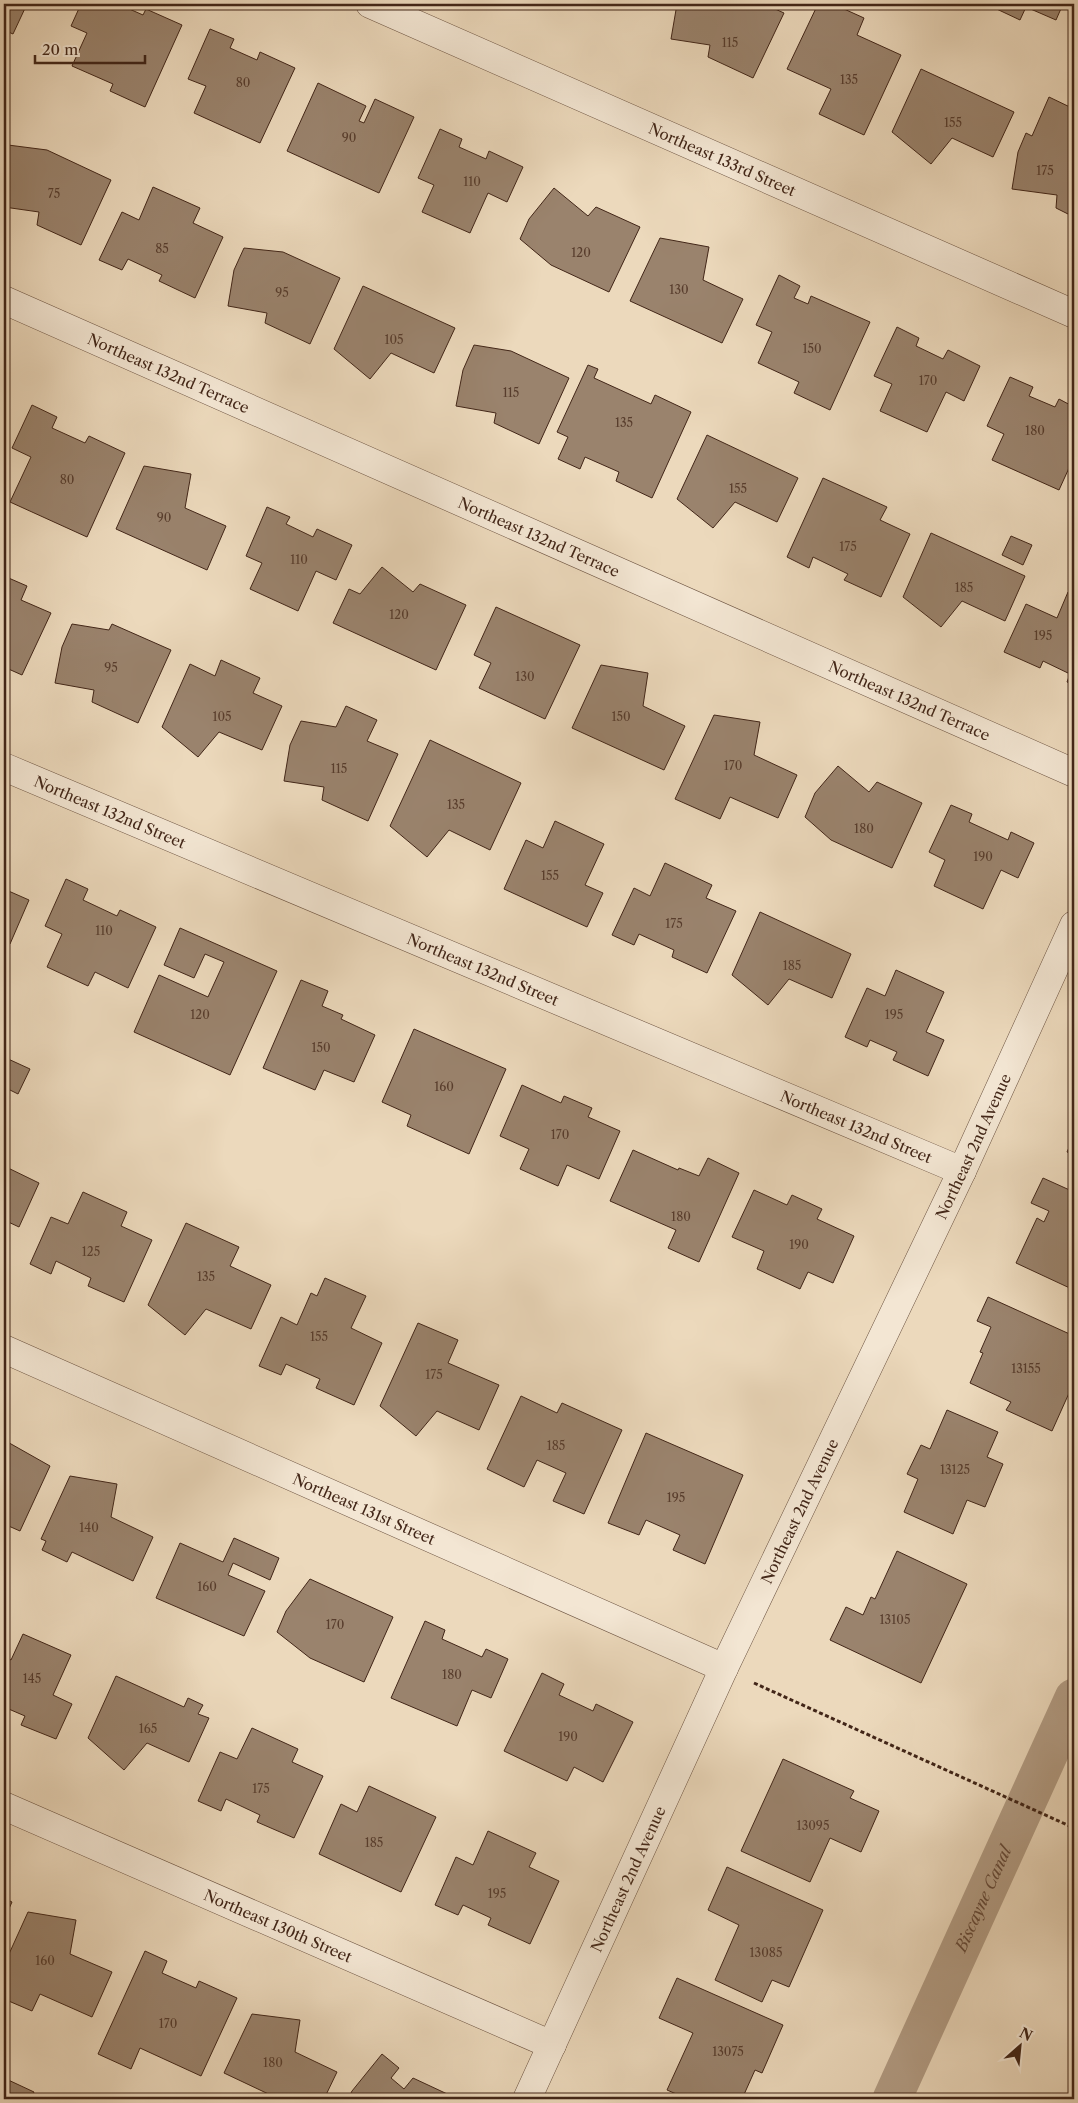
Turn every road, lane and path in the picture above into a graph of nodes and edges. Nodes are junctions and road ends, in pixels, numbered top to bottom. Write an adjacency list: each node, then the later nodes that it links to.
1 (370, 4): 3 (street, Northeast 133rd Street)
2 (4, 300): 5 (street, Northeast 132nd Terrace)
3 (1074, 314)
4 (4, 767): 7 (street, Northeast 132nd Street)
5 (1074, 773)
6 (1074, 925): 7 (street, Northeast 2nd Avenue)
7 (962, 1170): 9 (street, Northeast 2nd Avenue)
8 (4, 1349): 9 (street, Northeast 131st Street)
9 (724, 1668): 13 (street, Northeast 2nd Avenue)
10 (750, 1682): 12 (path)
11 (4, 1806): 13 (street, Northeast 130th Street)
12 (1074, 1828)
13 (552, 2045): 14 (street, Northeast 2nd Avenue)
14 (527, 2099)

